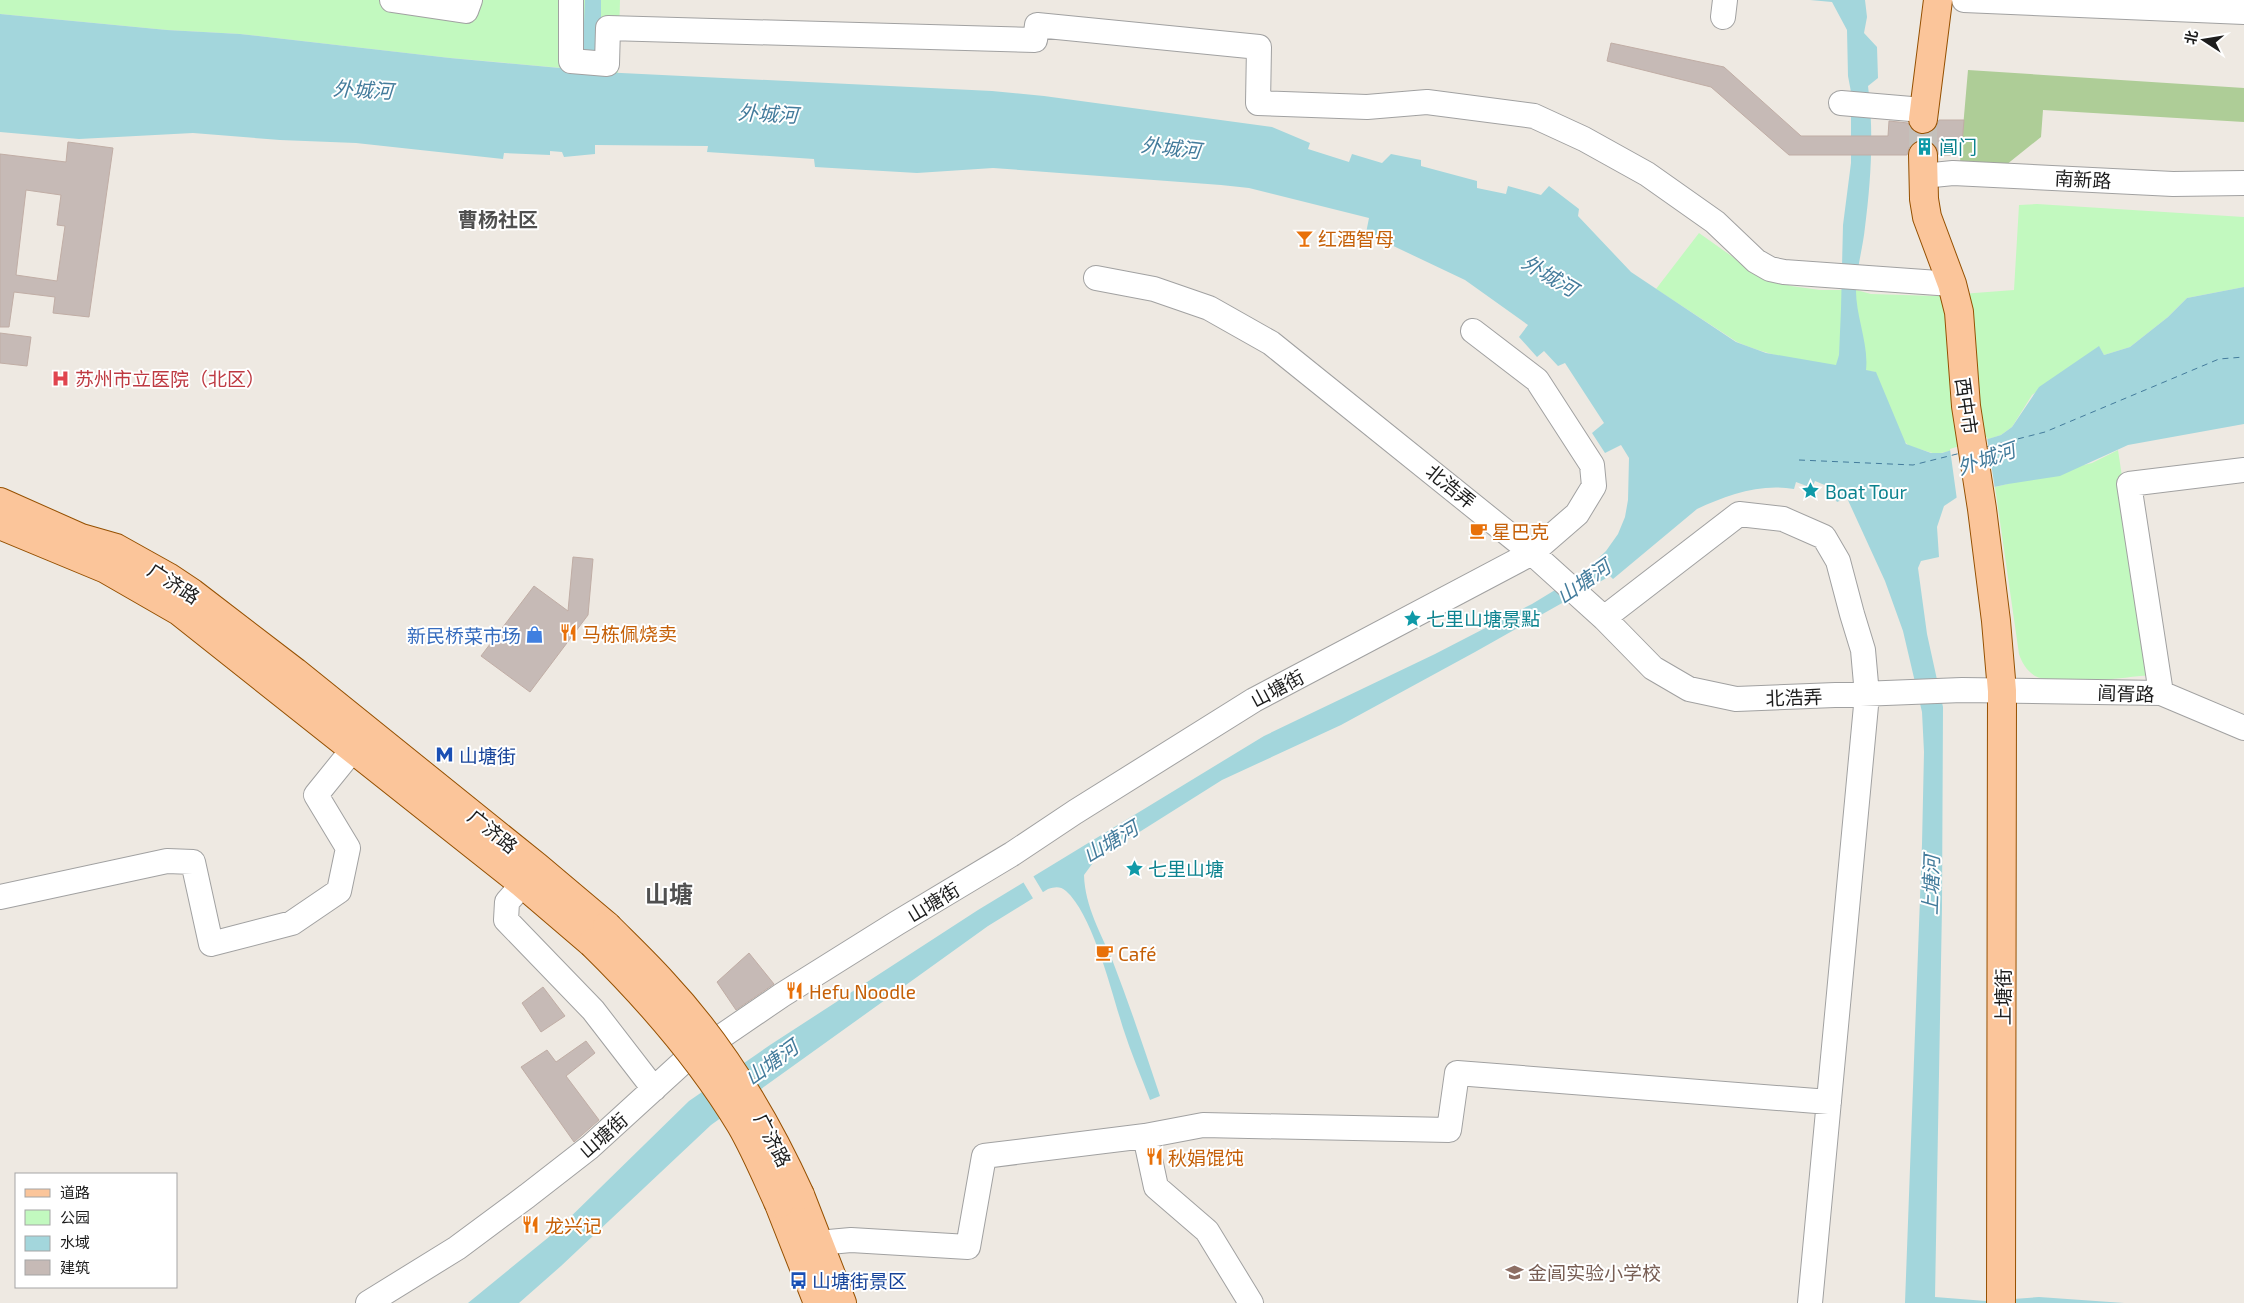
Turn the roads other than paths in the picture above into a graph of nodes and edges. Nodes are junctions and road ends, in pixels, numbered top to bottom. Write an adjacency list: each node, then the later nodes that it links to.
1 (392, 0): 2 (street)
2 (470, 0)
3 (571, 0): 12 (street)
4 (1938, 0): 8 (main road)
5 (1964, 0): 6 (street)
6 (2244, 12)
7 (1841, 103): 8 (street)
8 (1923, 114)
9 (1923, 165): 10 (street, 南新路); 12 (main road, 西中市)
10 (2244, 183)
11 (1096, 278): 17 (street, 北浩弄)
12 (1952, 284): 19 (main road, 西中市)
13 (1473, 331): 17 (street, 山塘街)
14 (2244, 470): 20 (street)
15 (0, 502): 26 (main road, 广济路)
16 (0, 525): 23 (main road, 广济路)
17 (1532, 553): 18 (street, 北浩弄); 27 (street, 山塘街)
18 (1596, 612): 21 (street, 北浩弄); 21 (street)
19 (2002, 691): 20 (street, 阊胥路); 21 (street, 北浩弄); 32 (main road, 上塘街)
20 (2161, 693): 22 (street, 阊胥路)
21 (1867, 695): 28 (street)
22 (2244, 728)
23 (354, 748): 24 (main road, 广济路); 25 (street)
24 (523, 884): 26 (main road, 广济路); 27 (street)
25 (0, 896)
26 (599, 934): 30 (main road, 广济路, bridge)
27 (654, 1089): 33 (street, 山塘街)
28 (1829, 1102): 29 (street); 37 (street)
29 (1145, 1136): 31 (street); 36 (street)
30 (790, 1200): 31 (main road, 广济路); 34 (main road, 广济路)
31 (818, 1243): 35 (main road, 广济路)
32 (2001, 1301)
33 (368, 1303)
34 (818, 1303)
35 (842, 1303)
36 (1250, 1303)
37 (1810, 1303)

